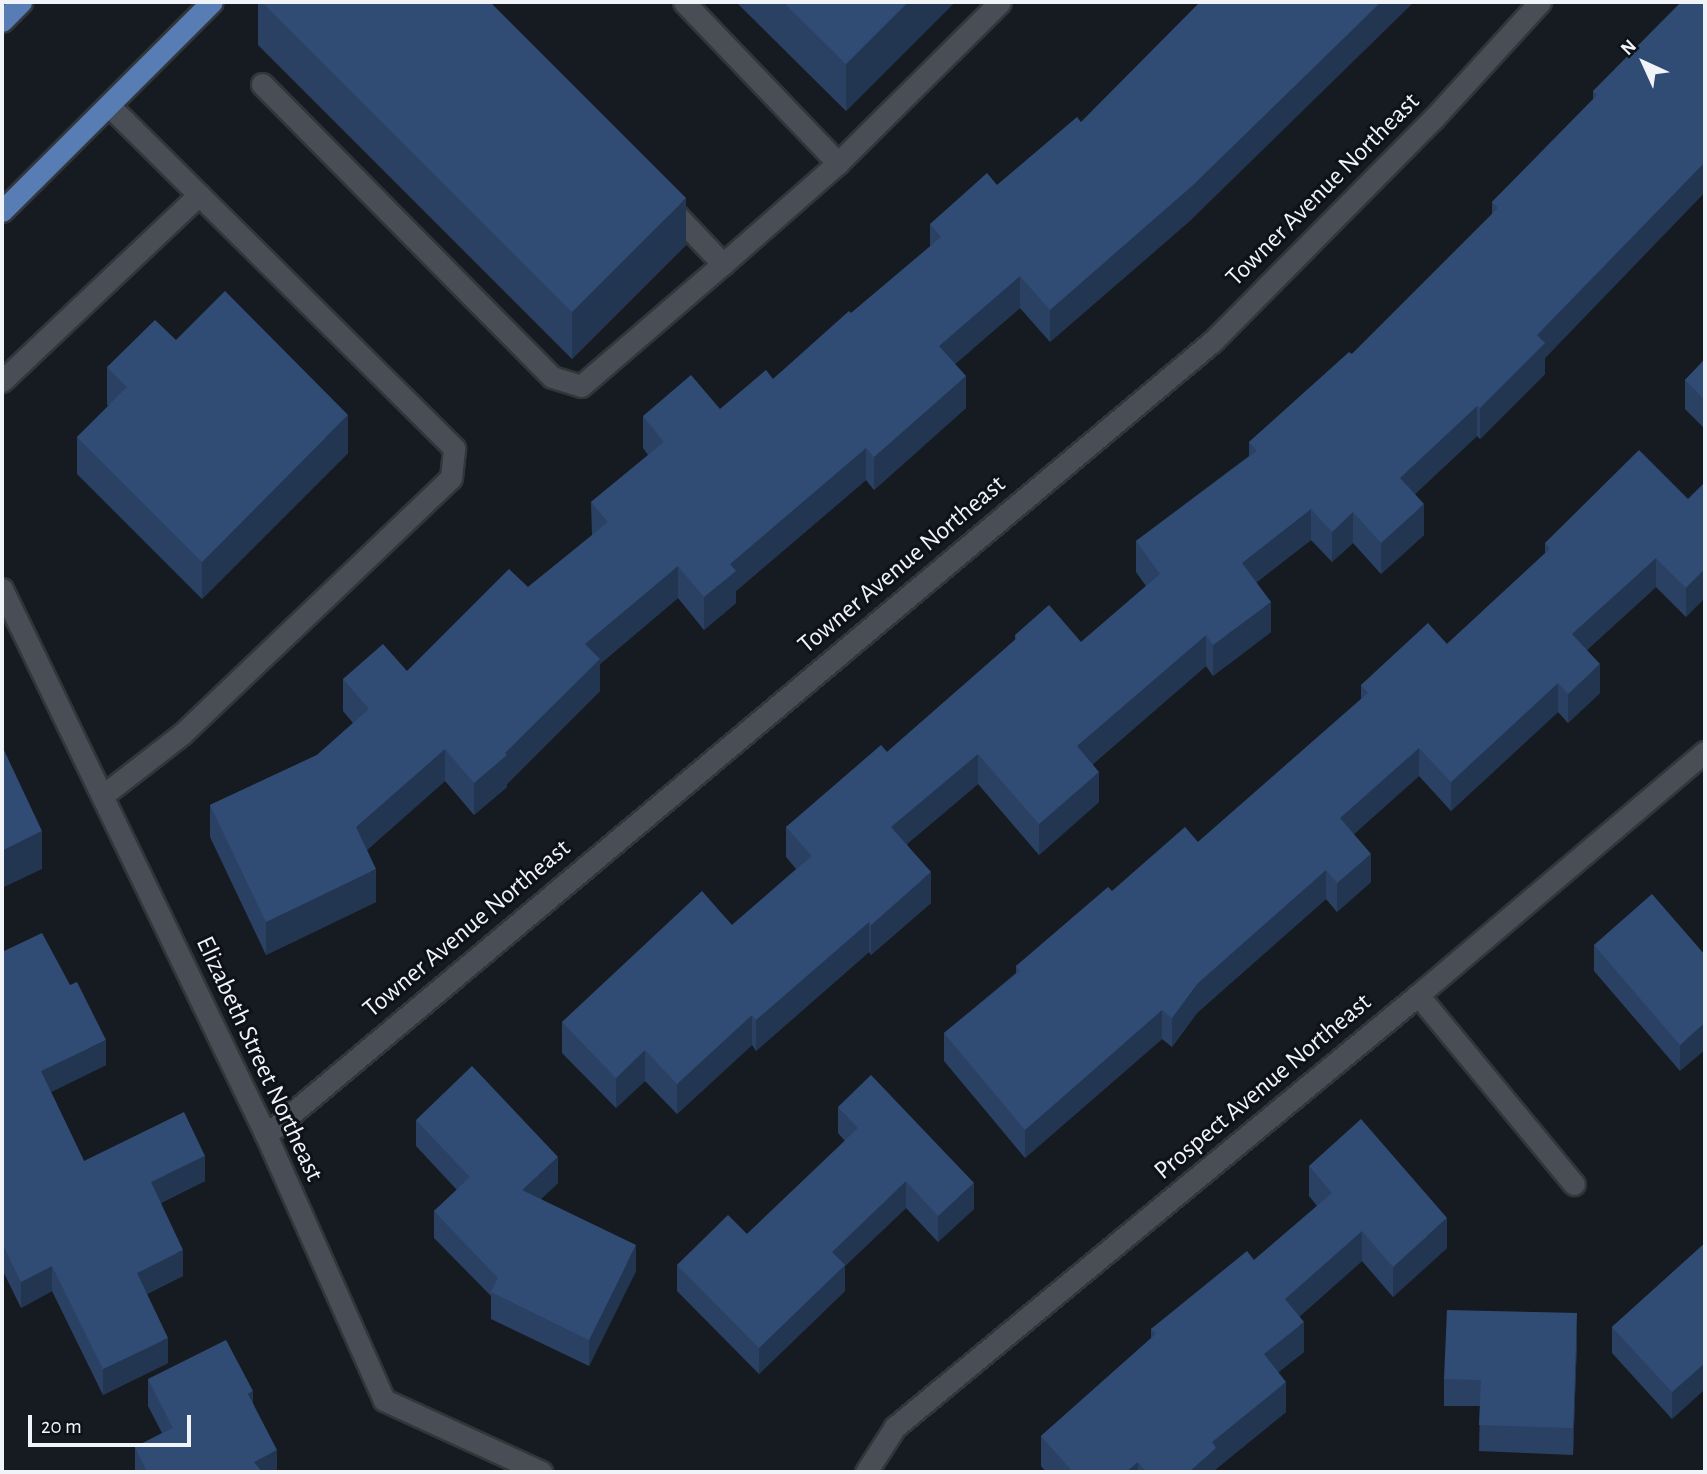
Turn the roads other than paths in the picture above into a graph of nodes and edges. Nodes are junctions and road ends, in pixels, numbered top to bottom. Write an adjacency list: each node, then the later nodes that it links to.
1 (21, 2): 6 (main road)
2 (212, 2): 8 (main road)
3 (684, 2): 9 (street)
4 (1000, 2): 9 (street)
5 (1540, 2): 19 (street, Towner Avenue Northeast)
6 (2, 21)
7 (262, 84): 13 (street)
8 (108, 105): 11 (street); 12 (main road)
9 (838, 163): 13 (street)
10 (656, 194): 13 (street)
11 (199, 195): 14 (street); 17 (street)
12 (2, 211)
13 (723, 264)
14 (2, 381)
15 (2, 589): 17 (street, Elizabeth Street Northeast)
16 (1705, 752): 18 (street, Prospect Avenue Northeast)
17 (102, 796): 19 (street, Elizabeth Street Northeast)
18 (1418, 995): 20 (street); 22 (street, Prospect Avenue Northeast)
19 (266, 1135): 21 (street, Elizabeth Street Northeast)
20 (1574, 1184)
21 (541, 1472)
22 (866, 1472)

